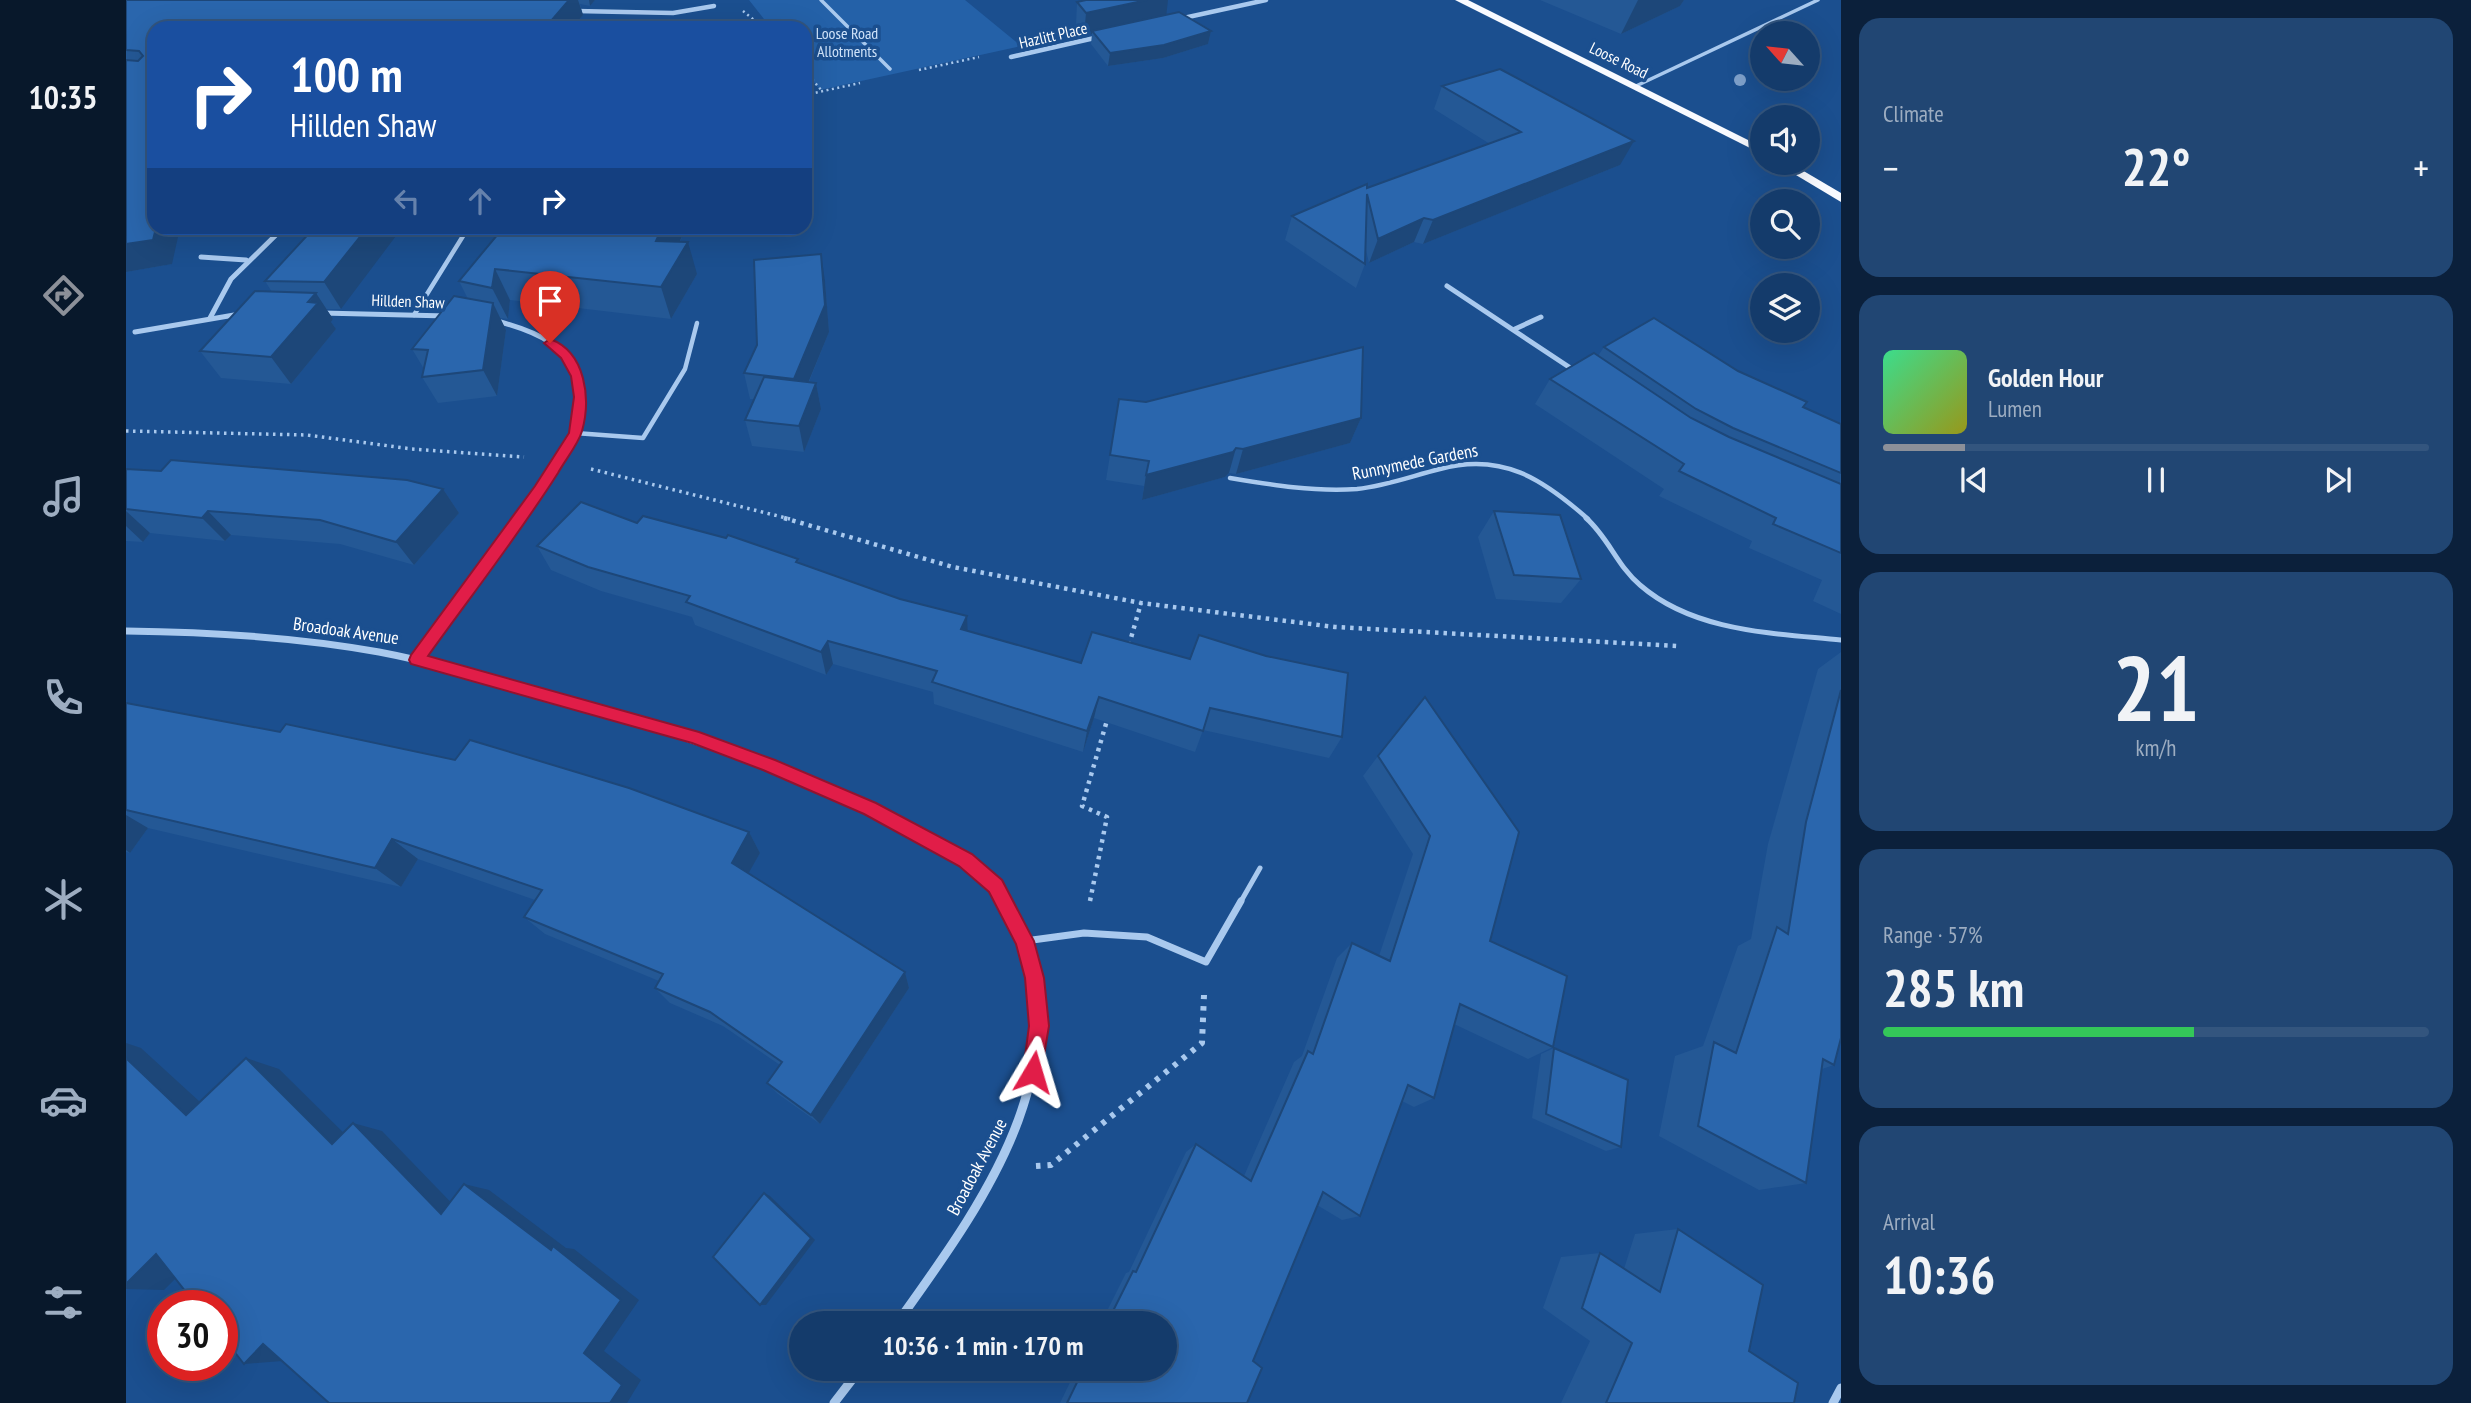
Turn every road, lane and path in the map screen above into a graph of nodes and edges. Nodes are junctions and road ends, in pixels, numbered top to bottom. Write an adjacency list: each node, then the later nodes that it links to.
1 (821, 0): 10 (lane)
2 (1266, 0): 7 (street)
3 (1460, 0): 12 (highway, Loose Road)
4 (1818, 0): 12 (lane)
5 (714, 6): 6 (street)
6 (564, 10)
7 (1172, 21)
8 (1105, 36): 9 (street, Hazlitt Place)
9 (1011, 57)
10 (890, 69)
11 (812, 79): 13 (path)
12 (1636, 86): 14 (highway, Loose Road)
13 (822, 91)
14 (1750, 145)
15 (1802, 175): 16 (highway)
16 (1841, 198)
17 (275, 235): 20 (street)
18 (464, 235): 24 (lane)
19 (201, 257): 20 (street)
20 (246, 260): 27 (street)
21 (1447, 286): 30 (street)
22 (311, 313): 24 (street, Hillden Shaw)
23 (245, 314): 27 (street)
24 (415, 314): 25 (street, Hillden Shaw)
25 (453, 316)
26 (1541, 317): 30 (street)
27 (211, 318): 31 (street)
28 (489, 320): 34 (street)
29 (697, 323): 34 (lane)
30 (1515, 328): 32 (street)
31 (135, 332)
32 (1584, 377)
33 (126, 431): 35 (path)
34 (575, 433): 35 (street)
35 (558, 461): 37 (path); 42 (street)
36 (1230, 478): 39 (lane, Runnymede Gardens)
37 (1141, 603): 40 (path); 41 (path)
38 (126, 631): 42 (street, Broadoak Avenue)
39 (1841, 639)
40 (1680, 646)
41 (1126, 654)
42 (417, 660): 46 (street, Broadoak Avenue)
43 (1111, 704): 45 (path)
44 (1260, 868): 47 (lane)
45 (1084, 933): 46 (lane); 47 (lane)
46 (1024, 941): 48 (street, Broadoak Avenue)
47 (1206, 962): 48 (path)
48 (1000, 1168): 49 (street, Broadoak Avenue)
49 (906, 1311)
50 (851, 1381): 52 (street)
51 (1841, 1388): 53 (street)
52 (834, 1403)
53 (1833, 1403)

